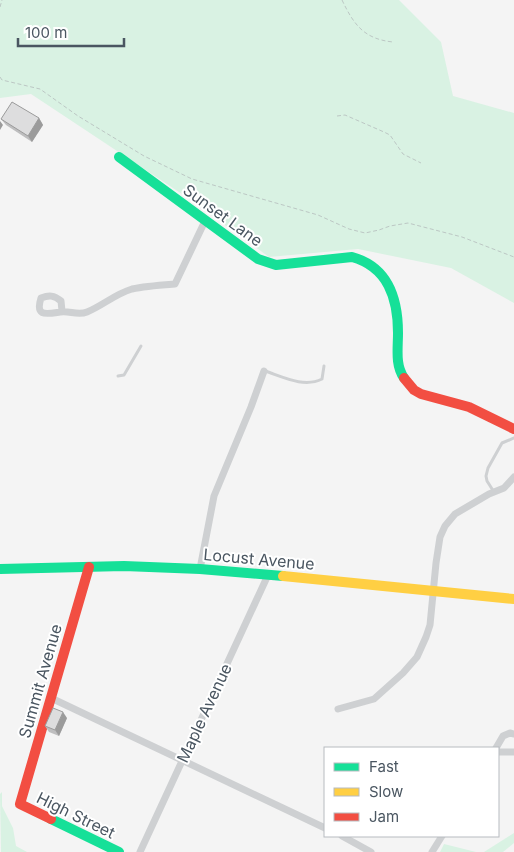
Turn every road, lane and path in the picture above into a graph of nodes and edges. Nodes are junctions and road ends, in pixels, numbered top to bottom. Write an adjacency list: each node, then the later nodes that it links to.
1 (2, 0): 3 (path)
2 (342, 0): 4 (path)
3 (0, 8)
4 (393, 42)
5 (0, 77): 10 (path)
6 (337, 116): 8 (path)
7 (119, 157): 9 (street, Sunset Lane)
8 (421, 163)
9 (205, 221): 11 (street); 16 (street, Sunset Lane)
10 (514, 257)
11 (62, 311)
12 (141, 346): 15 (lane)
13 (324, 366): 14 (lane)
14 (264, 371): 22 (street)
15 (118, 376)
16 (514, 429)
17 (514, 438): 19 (lane)
18 (514, 477): 19 (street)
19 (494, 492): 24 (street)
20 (89, 566): 21 (street, Locust Avenue); 22 (street, Locust Avenue); 26 (street, Summit Avenue)
21 (0, 569)
22 (200, 569): 23 (street, Locust Avenue)
23 (268, 575): 24 (street, Locust Avenue); 32 (street, Maple Avenue)
24 (434, 590): 25 (street, Locust Avenue); 27 (street)
25 (514, 599)
26 (51, 698): 32 (street); 33 (street, Summit Avenue)
27 (338, 709)
28 (514, 734): 29 (street)
29 (497, 747)
30 (499, 752): 31 (street)
31 (514, 752)
32 (182, 760): 34 (street); 38 (street, Maple Avenue)
33 (20, 804): 37 (street, High Street)
34 (324, 828)
35 (344, 837): 39 (street)
36 (441, 837): 40 (street)
37 (119, 852)
38 (140, 852)
39 (372, 852)
40 (432, 852)

